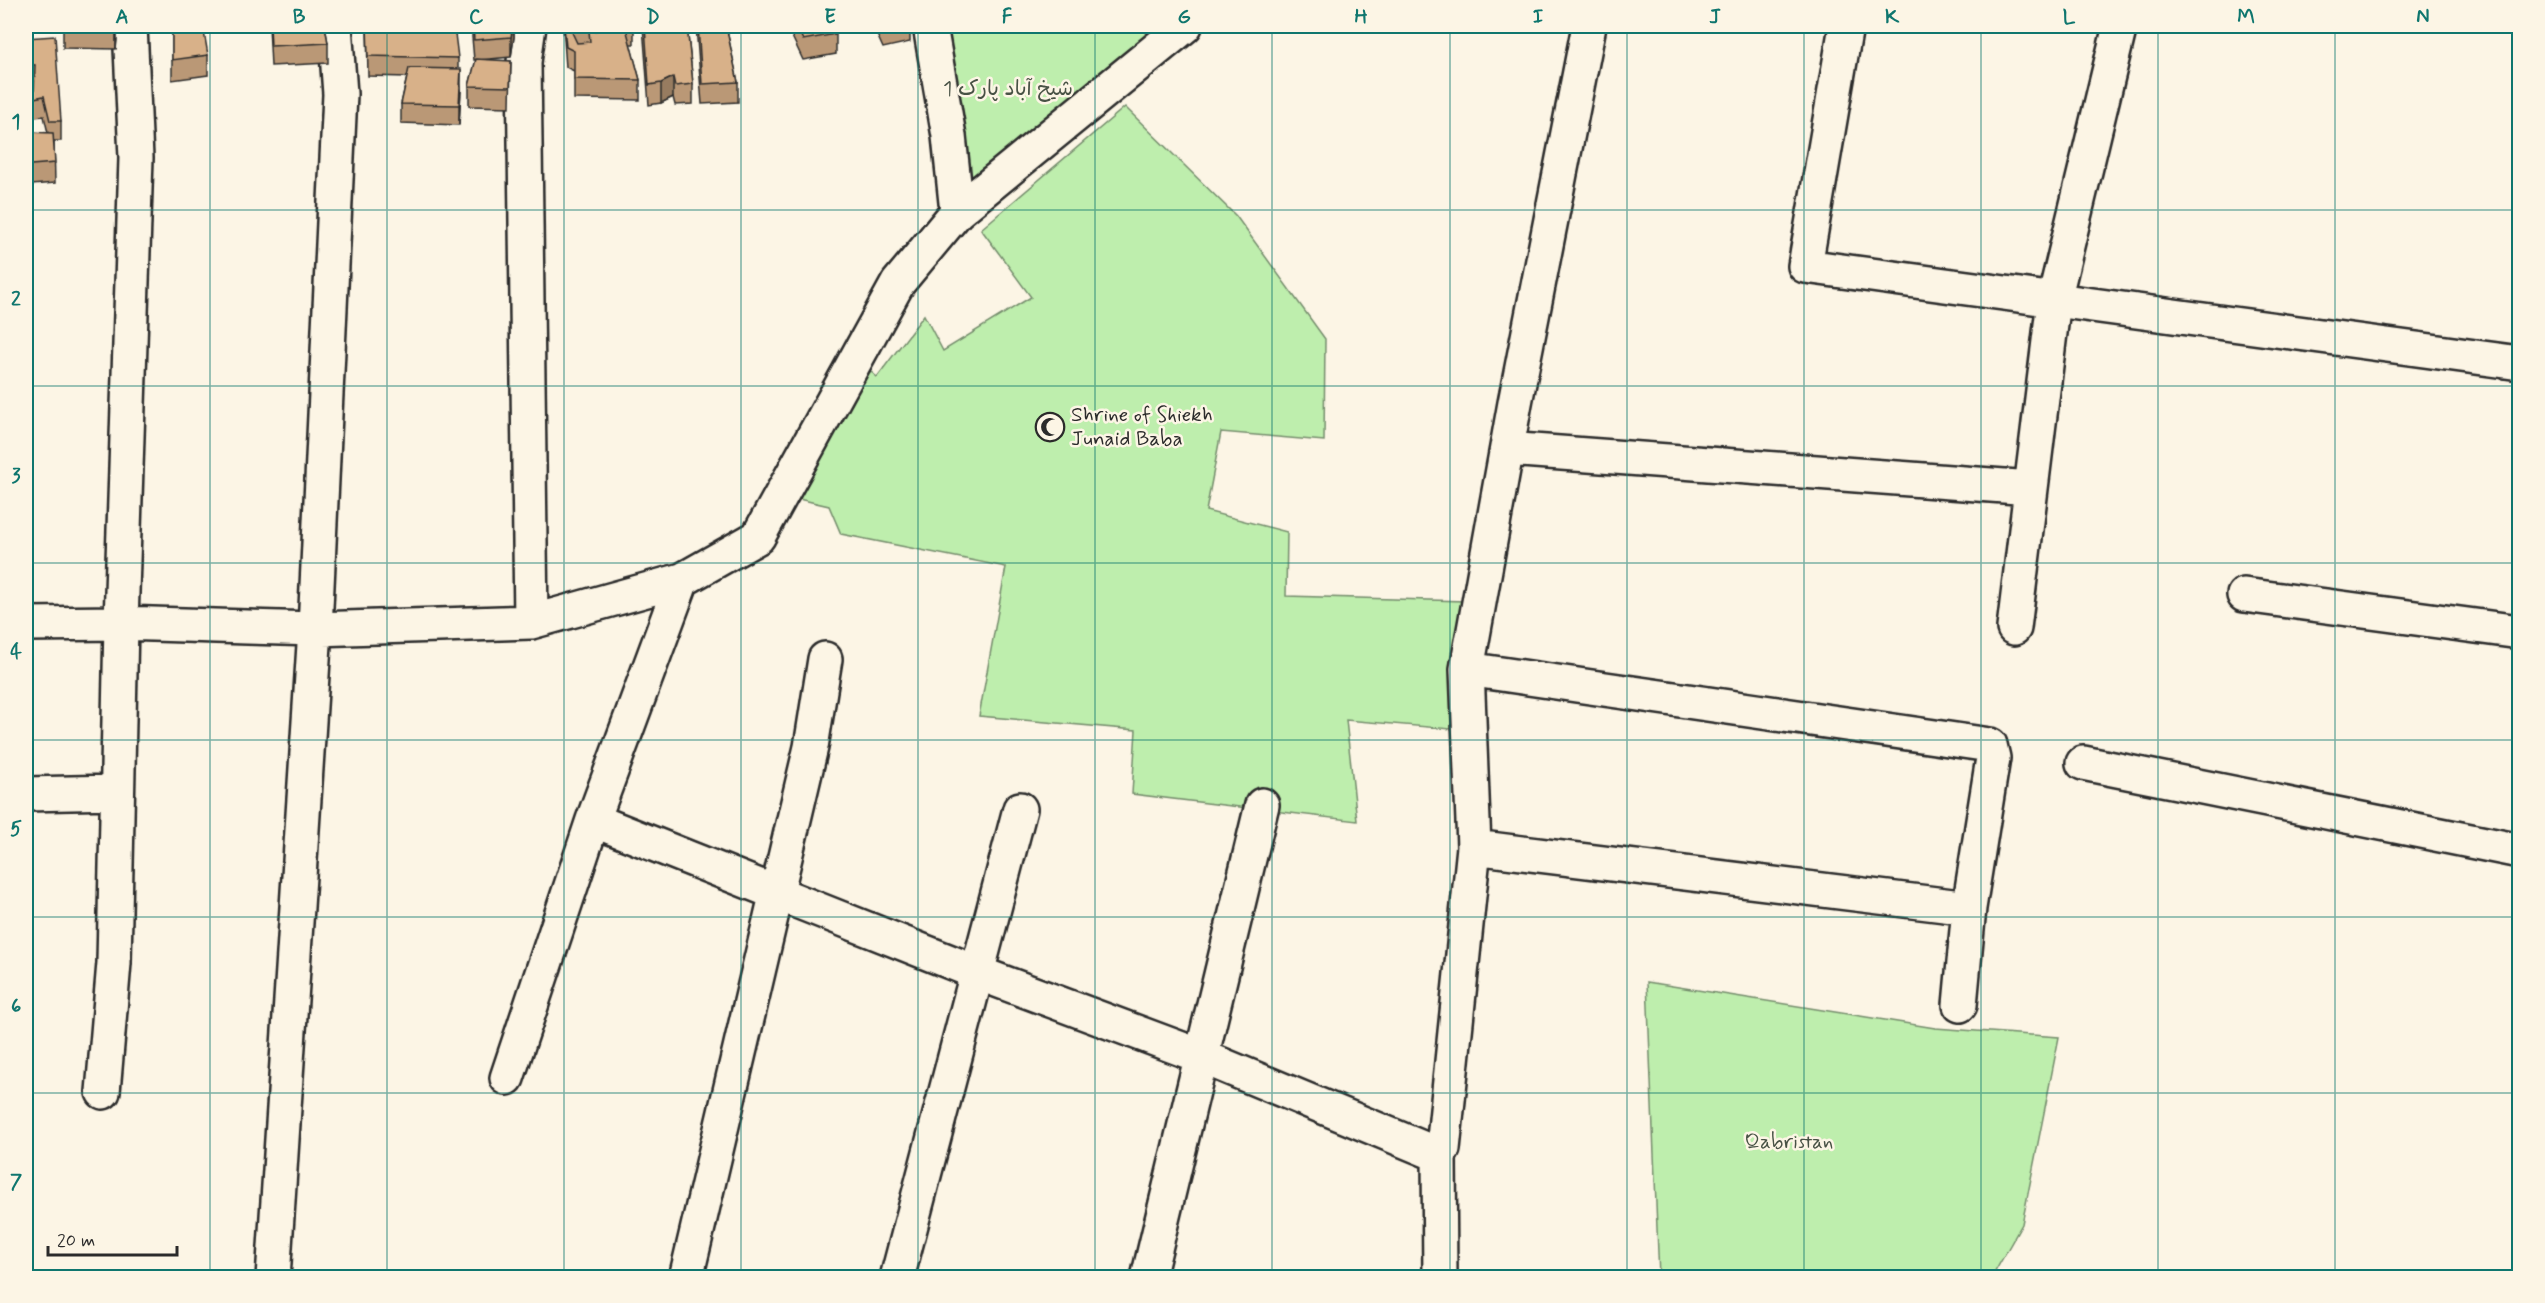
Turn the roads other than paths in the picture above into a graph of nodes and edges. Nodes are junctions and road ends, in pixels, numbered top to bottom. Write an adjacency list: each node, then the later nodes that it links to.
1 (130, 26): 17 (street)
2 (335, 26): 20 (street)
3 (529, 26): 16 (street)
4 (930, 26): 9 (street)
5 (1185, 26): 9 (street)
6 (1589, 26): 12 (street)
7 (1846, 26): 10 (street)
8 (2120, 26): 10 (street)
9 (957, 212): 14 (street)
10 (2054, 300): 11 (street); 13 (street)
11 (2520, 363)
12 (1507, 448): 13 (street); 23 (street)
13 (2031, 488): 19 (street)
14 (682, 580): 16 (street); 29 (street)
15 (2244, 595): 21 (street)
16 (531, 622): 20 (street)
17 (121, 623): 18 (street); 20 (street); 25 (street)
18 (26, 624)
19 (2014, 628)
20 (315, 629): 40 (street)
21 (2520, 632)
22 (825, 659): 32 (street)
23 (1467, 669): 30 (street); 33 (street)
24 (2083, 764): 31 (street)
25 (116, 792): 26 (street); 38 (street)
26 (26, 794)
27 (1262, 805): 36 (street)
28 (1020, 809): 34 (street)
29 (593, 820): 32 (street); 37 (street)
30 (1474, 847): 33 (street); 39 (street)
31 (2520, 851)
32 (777, 894): 34 (street); 41 (street)
33 (1969, 908): 35 (street)
34 (978, 973): 36 (street); 42 (street)
35 (1960, 1005)
36 (1203, 1057): 39 (street); 43 (street)
37 (507, 1078)
38 (103, 1092)
39 (1439, 1155): 44 (street)
40 (273, 1278)
41 (686, 1278)
42 (897, 1278)
43 (1148, 1278)
44 (1440, 1278)

